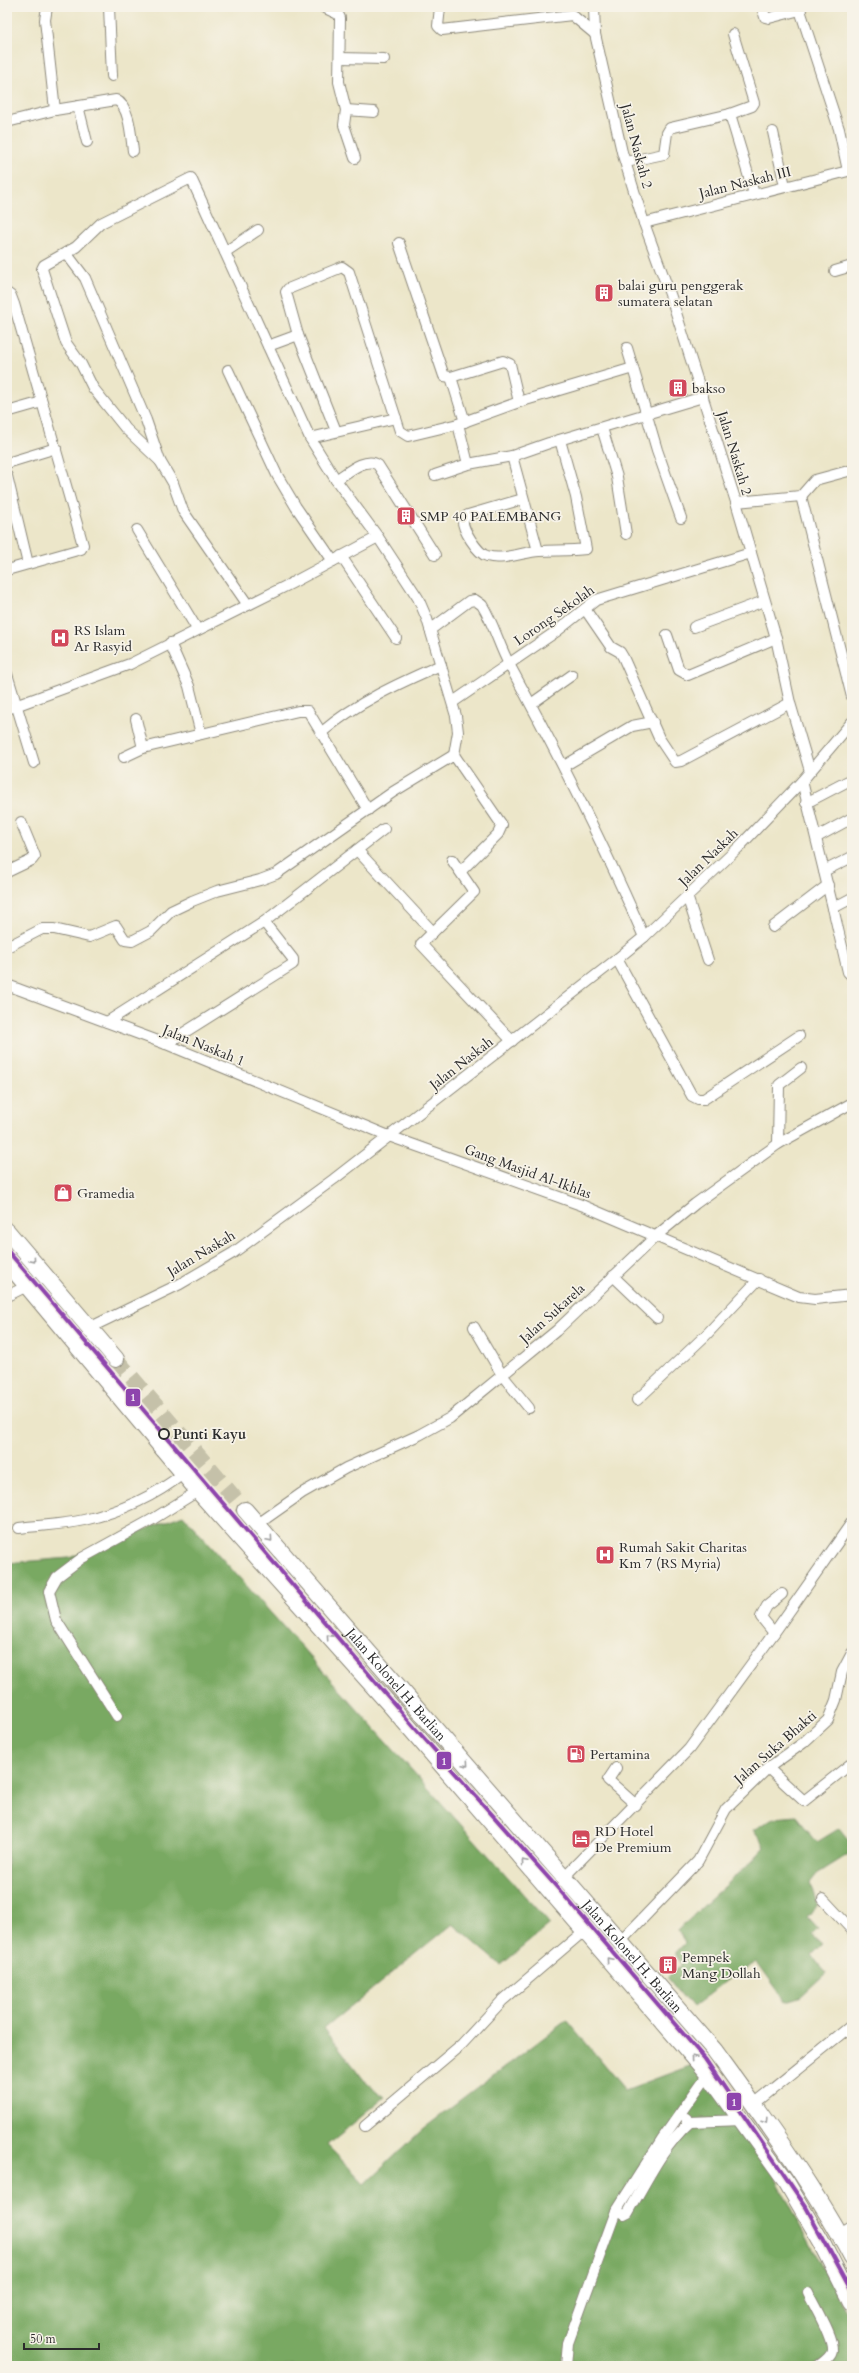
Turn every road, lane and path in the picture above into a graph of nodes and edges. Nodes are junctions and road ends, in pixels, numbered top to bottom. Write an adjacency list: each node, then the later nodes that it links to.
1 (47, 7): 15 (street)
2 (109, 7): 13 (street)
3 (323, 7): 11 (street)
4 (440, 7): 8 (street)
5 (594, 7): 9 (street, Jalan Naskah 2)
6 (762, 7): 7 (street)
7 (801, 9): 25 (street)
8 (572, 11): 9 (street)
9 (595, 34): 24 (street, Jalan Naskah 2)
10 (734, 34): 18 (street)
11 (340, 58): 12 (street); 16 (street)
12 (384, 59)
13 (112, 76)
14 (78, 106): 15 (street); 21 (street); 22 (street)
15 (55, 110): 19 (street)
16 (346, 110): 17 (street); 23 (street)
17 (374, 112)
18 (730, 114): 24 (street); 27 (street)
19 (7, 122)
20 (773, 132): 26 (street)
21 (87, 142)
22 (133, 151)
23 (355, 158)
24 (626, 162): 28 (street, Jalan Naskah 2)
25 (850, 171): 26 (street, Jalan Naskah III)
26 (784, 186): 27 (street, Jalan Naskah III)
27 (754, 194): 28 (street, Jalan Naskah III)
28 (644, 223): 42 (street, Jalan Naskah 2)
29 (258, 230): 31 (street)
30 (399, 243): 41 (street)
31 (225, 252): 32 (street); 37 (street)
32 (66, 254): 55 (street); 55 (street)
33 (852, 266): 34 (street)
34 (835, 270)
35 (7, 292): 43 (street)
36 (298, 335): 37 (street); 47 (street); 50 (street)
37 (268, 346): 51 (street)
38 (627, 348): 39 (street)
39 (633, 368): 44 (street); 46 (street)
40 (228, 370): 72 (street)
41 (451, 377): 44 (street); 48 (street)
42 (703, 397): 46 (street); 64 (street, Jalan Naskah 2)
43 (42, 402): 45 (street); 53 (street)
44 (519, 402): 48 (street)
45 (7, 412)
46 (646, 413): 49 (street); 65 (street)
47 (396, 418): 48 (street); 50 (street)
48 (462, 423): 57 (street)
49 (602, 428): 52 (street); 67 (street)
50 (336, 431): 51 (street)
51 (310, 438): 61 (street)
52 (560, 440): 54 (street); 69 (street)
53 (56, 448): 56 (street); 73 (street)
54 (512, 456): 57 (street); 63 (street)
55 (160, 460): 76 (street)
56 (7, 463)
57 (468, 464): 59 (street)
58 (852, 470): 62 (street)
59 (435, 475)
60 (7, 476): 73 (street)
61 (336, 480): 68 (street); 71 (street)
62 (801, 496): 64 (street); 89 (street)
63 (524, 499): 69 (street); 69 (street)
64 (736, 502): 70 (street, Jalan Naskah 2)
65 (681, 518)
66 (136, 530): 79 (street)
67 (626, 534)
68 (378, 537): 72 (street); 80 (street)
69 (538, 551)
70 (751, 553): 75 (street, Jalan Naskah 2); 77 (street, Lorong Sekolah)
71 (435, 555)
72 (337, 559): 76 (street); 82 (street)
73 (28, 564): 74 (street)
74 (7, 570)
75 (764, 601): 78 (street); 83 (street, Jalan Naskah 2)
76 (248, 605): 79 (street)
77 (585, 609): 85 (street, Lorong Sekolah); 95 (street)
78 (694, 627)
79 (197, 629): 84 (street)
80 (430, 630): 85 (street); 86 (street)
81 (667, 635): 83 (street)
82 (396, 638)
83 (776, 638): 91 (street, Jalan Naskah 2)
84 (170, 643): 93 (street); 98 (street)
85 (509, 663): 90 (street, Lorong Sekolah); 92 (street)
86 (441, 665): 90 (street); 97 (street)
87 (7, 674): 93 (street)
88 (572, 675): 92 (street)
89 (852, 697)
90 (453, 702): 100 (street)
91 (790, 703): 95 (street); 104 (street, Jalan Naskah 2)
92 (531, 704): 103 (street)
93 (11, 707): 102 (street)
94 (136, 719): 99 (street)
95 (653, 722): 103 (street)
96 (852, 722): 104 (street, Jalan Naskah)
97 (322, 732): 98 (street); 108 (street)
98 (200, 734): 99 (street)
99 (143, 748): 101 (street)
100 (454, 755): 108 (street); 116 (street)
101 (124, 757)
102 (34, 763)
103 (564, 766): 126 (street)
104 (810, 771): 106 (street, Jalan Naskah)
105 (852, 779): 107 (street)
106 (802, 782): 107 (street); 120 (street, Jalan Naskah)
107 (806, 802): 112 (street)
108 (368, 810): 127 (street)
109 (852, 818): 112 (street)
110 (21, 822): 118 (street)
111 (384, 829): 113 (street)
112 (817, 836): 117 (street)
113 (357, 850): 123 (street); 125 (street)
114 (852, 857): 117 (street)
115 (452, 860): 116 (street)
116 (461, 871): 125 (street)
117 (824, 871): 119 (street)
118 (7, 872)
119 (828, 885): 122 (street); 124 (street)
120 (687, 896): 126 (street, Jalan Naskah); 129 (street)
121 (852, 898): 122 (street)
122 (833, 908): 130 (street)
123 (264, 922): 132 (street); 135 (street)
124 (773, 927)
125 (433, 932): 134 (street)
126 (644, 938): 128 (street, Jalan Naskah)
127 (7, 947)
128 (617, 959): 133 (street); 134 (street, Jalan Naskah)
129 (708, 960)
130 (852, 976)
131 (7, 985): 132 (street, Jalan Naskah 1)
132 (108, 1022): 135 (street, Jalan Naskah 1)
133 (800, 1036)
134 (512, 1041): 138 (street, Jalan Naskah)
135 (166, 1044): 138 (street, Jalan Naskah 1)
136 (801, 1068): 139 (street)
137 (852, 1103): 139 (street, Jalan Sukarela)
138 (389, 1136): 141 (street, Gang Masjid Al-Ikhlas); 149 (street, Jalan Naskah)
139 (778, 1144): 141 (street, Jalan Sukarela)
140 (7, 1231): 149 (highway, one-way to 149)
141 (656, 1236): 143 (street, Jalan Sukarela); 144 (street, Gang Masjid Al-Ikhlas)
142 (7, 1262): 145 (highway, Jalan Kolonel H. Barlian)
143 (613, 1276): 148 (street); 152 (street, Jalan Sukarela)
144 (759, 1279): 147 (street, Gang Masjid Al-Ikhlas); 153 (street)
145 (27, 1286): 146 (street); 155 (highway, Jalan Kolonel H. Barlian)
146 (7, 1296)
147 (852, 1296)
148 (657, 1318)
149 (91, 1328): 151 (highway)
150 (474, 1328): 152 (street)
151 (116, 1359)
152 (502, 1375): 154 (street); 159 (street, Jalan Sukarela)
153 (637, 1400)
154 (529, 1408)
155 (184, 1473): 156 (highway, Jalan Kolonel H. Barlian); 160 (street)
156 (198, 1491): 164 (street); 172 (highway, Jalan Kolonel H. Barlian, one-way to 156)
157 (245, 1510): 159 (highway, Jalan Kolonel H. Barlian)
158 (852, 1522): 162 (street)
159 (258, 1524): 169 (highway, Jalan Kolonel H. Barlian, one-way to 169)
160 (19, 1528)
161 (782, 1594): 162 (street)
162 (774, 1633): 168 (street)
163 (852, 1653): 167 (street, Jalan Suka Bhakti)
164 (116, 1716)
165 (852, 1763): 167 (street)
166 (616, 1768): 168 (street)
167 (768, 1768): 173 (street, Jalan Suka Bhakti)
168 (636, 1805): 169 (street)
169 (563, 1878): 173 (highway, Jalan Kolonel H. Barlian)
170 (823, 1899): 171 (street)
171 (852, 1930)
172 (584, 1931): 175 (highway, Jalan Kolonel H. Barlian, one-way to 172); 180 (street)
173 (620, 1942): 176 (highway, Jalan Kolonel H. Barlian)
174 (852, 2025): 176 (street)
175 (708, 2074): 177 (street); 178 (highway, Jalan Kolonel H. Barlian)
176 (754, 2104): 182 (highway, Jalan Kolonel H. Barlian, one-way to 182)
177 (681, 2114): 179 (street); 181 (street)
178 (742, 2120): 179 (street); 183 (highway, Jalan Kolonel H. Barlian)
179 (690, 2122): 181 (street)
180 (364, 2126)
181 (616, 2211): 188 (street)
182 (827, 2215): 183 (highway); 184 (highway, Jalan Kolonel H. Barlian)
183 (811, 2224): 187 (highway, Jalan Kolonel H. Barlian)
184 (845, 2229): 185 (highway, Jalan Kolonel H. Barlian)
185 (852, 2258)
186 (808, 2293): 189 (street)
187 (852, 2302)
188 (566, 2366)
189 (818, 2366)

